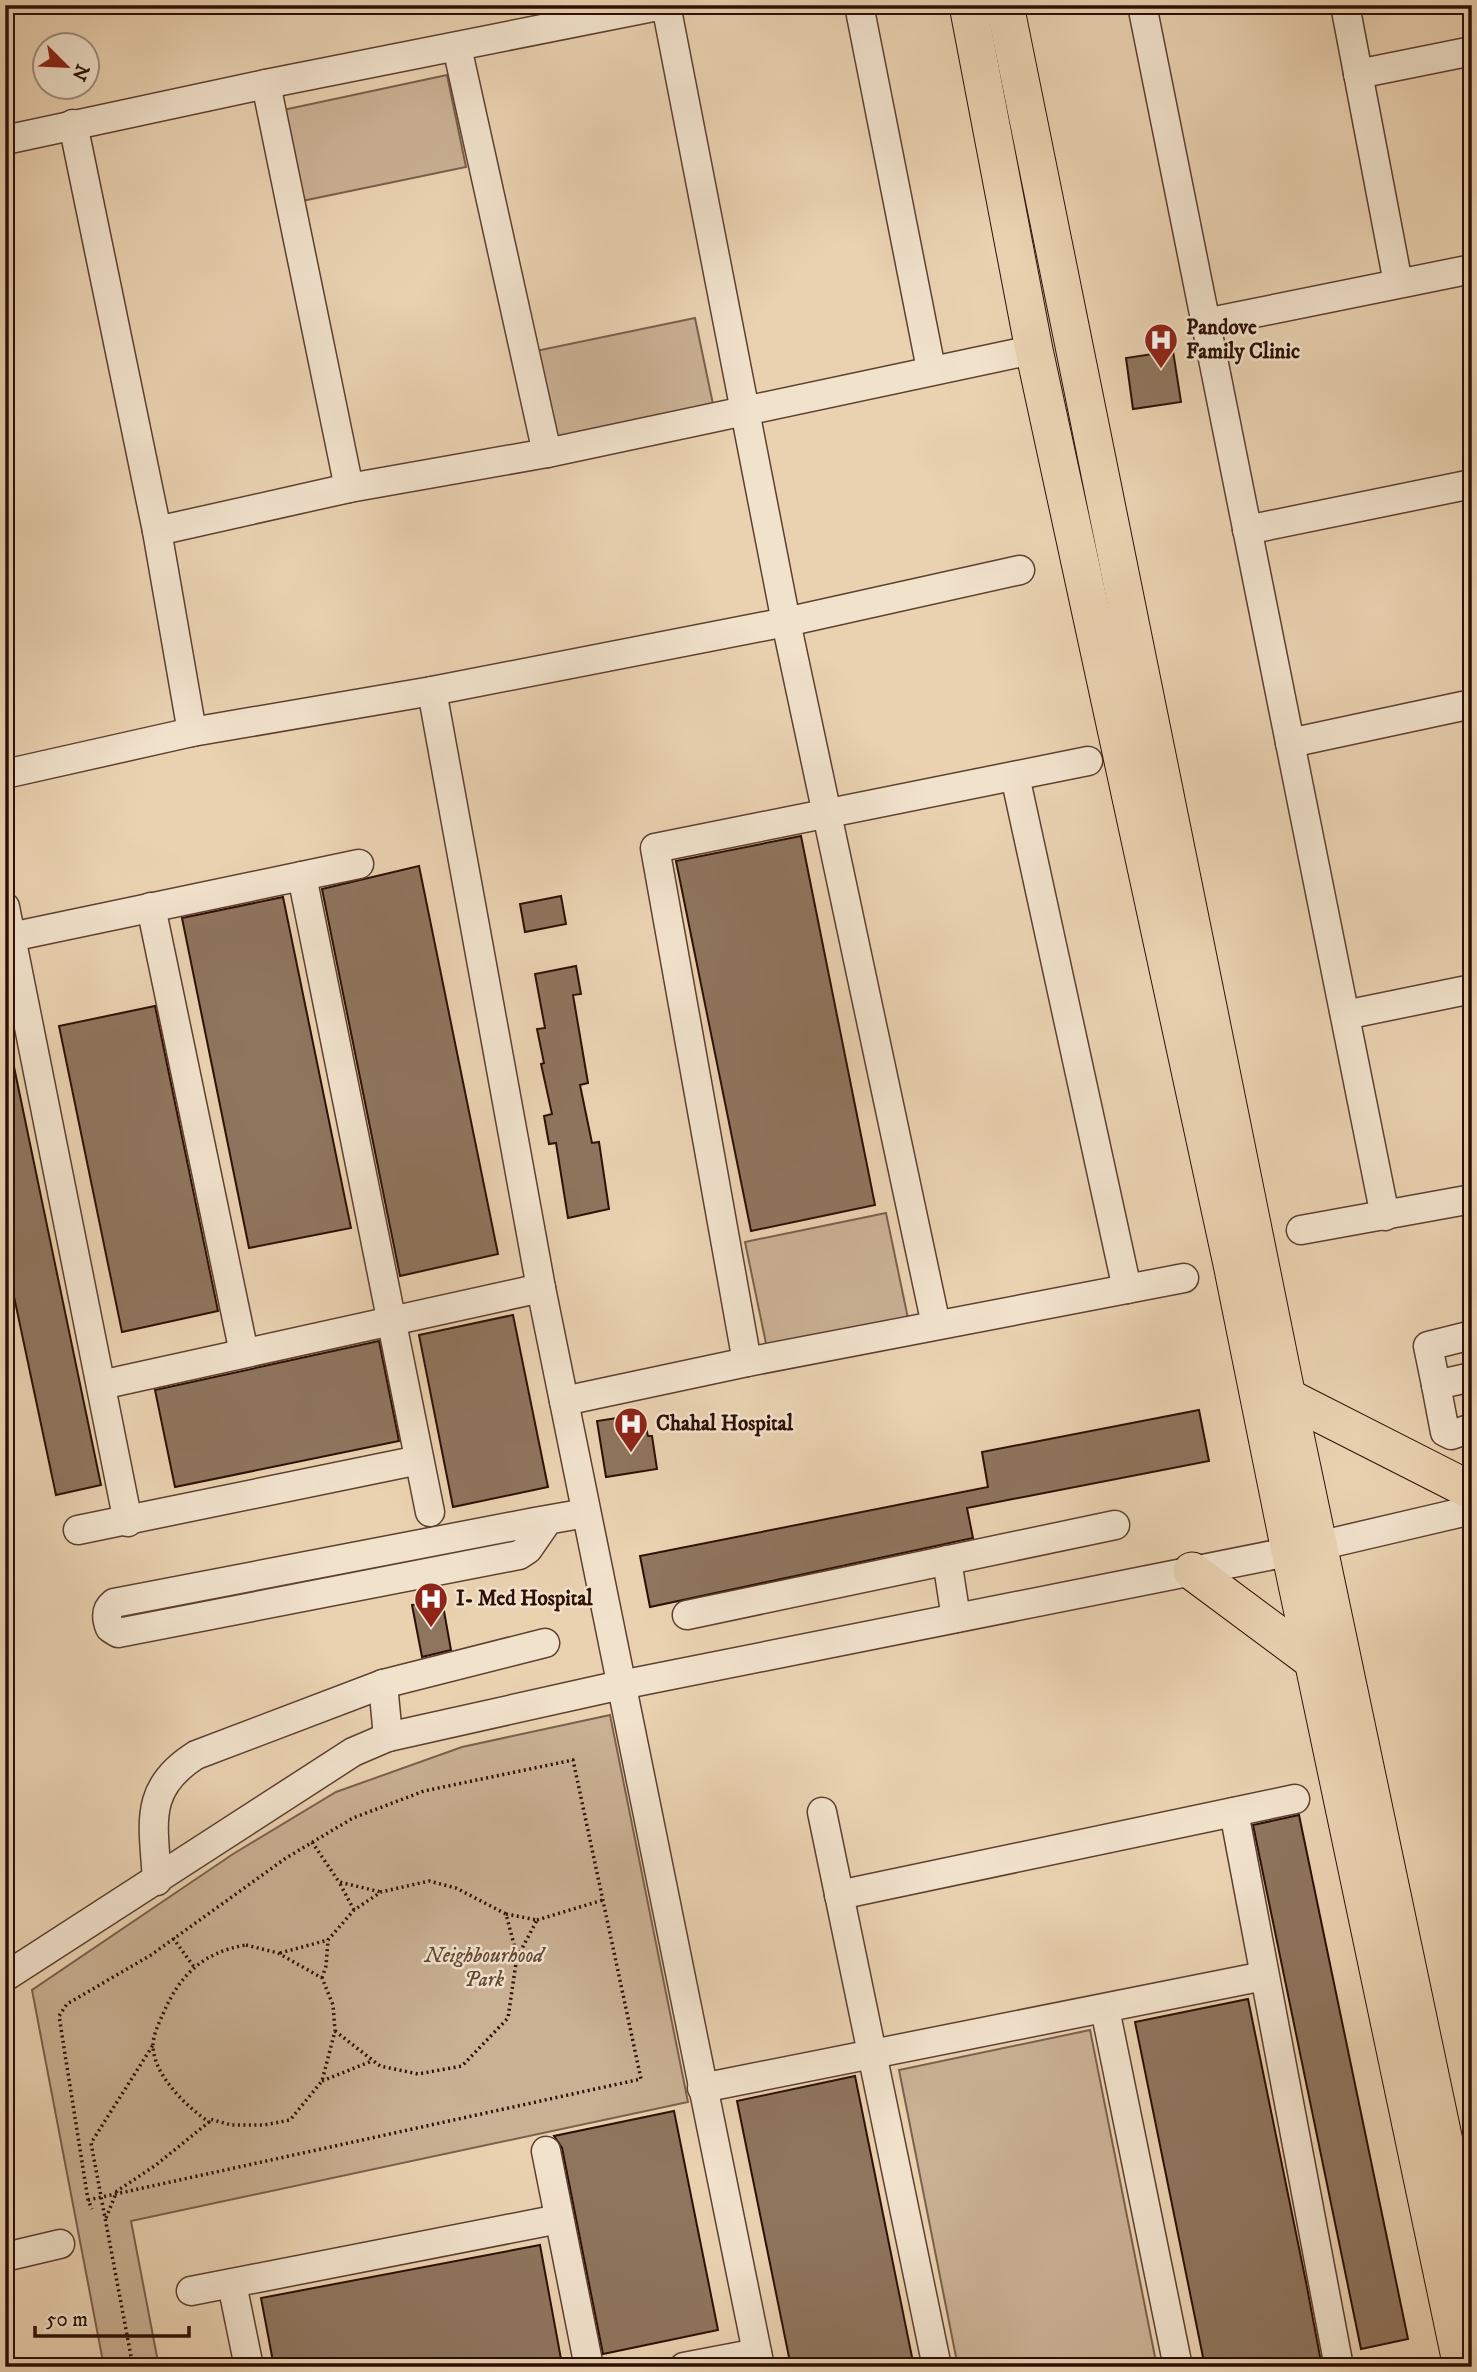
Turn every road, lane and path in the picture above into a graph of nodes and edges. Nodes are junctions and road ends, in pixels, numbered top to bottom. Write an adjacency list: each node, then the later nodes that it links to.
1 (665, 5): 7 (street); 18 (street)
2 (859, 5): 17 (street)
3 (968, 5): 67 (main road)
4 (1005, 5): 55 (main road)
5 (1142, 5): 15 (street)
6 (1345, 5): 9 (street)
7 (457, 47): 10 (street); 19 (street)
8 (1472, 51): 9 (street)
9 (1358, 74): 14 (street)
10 (266, 84): 11 (street); 21 (street)
11 (73, 124): 12 (street); 23 (street)
12 (5, 140)
13 (1472, 269): 14 (street)
14 (1398, 283): 15 (street)
15 (1205, 323): 22 (street)
16 (1018, 353): 17 (street)
17 (931, 369): 18 (street)
18 (743, 411): 19 (street); 25 (street)
19 (547, 453): 21 (street)
20 (1472, 484): 22 (street)
21 (349, 488): 23 (street)
22 (1247, 530): 29 (street)
23 (157, 531): 28 (street)
24 (1020, 570): 25 (street)
25 (786, 622): 26 (street); 33 (street)
26 (432, 691): 28 (street); 45 (street)
27 (1472, 704): 29 (street)
28 (192, 732): 31 (street)
29 (1290, 743): 40 (street)
30 (1088, 761): 32 (street)
31 (5, 774)
32 (1015, 776): 33 (street); 46 (street)
33 (827, 814): 48 (street); 51 (street)
34 (359, 864): 35 (street)
35 (302, 876): 37 (street); 47 (street)
36 (5, 907): 38 (street)
37 (151, 907): 38 (street); 50 (street)
38 (11, 937): 53 (street)
39 (1472, 989): 40 (street)
40 (1345, 1015): 42 (street)
41 (1472, 1199): 42 (street)
42 (1385, 1216): 43 (street)
43 (1301, 1230)
44 (1184, 1278): 46 (street)
45 (541, 1288): 47 (street); 56 (street)
46 (1128, 1289): 48 (street)
47 (390, 1321): 50 (street); 58 (street)
48 (936, 1325): 51 (street)
49 (1472, 1335): 54 (street)
50 (244, 1353): 53 (street)
51 (747, 1362): 56 (street)
52 (1472, 1377): 54 (street)
53 (101, 1385): 64 (street)
54 (1436, 1385): 57 (street)
55 (1287, 1397): 59 (main road); 67 (main road)
56 (564, 1401): 62 (street)
57 (1472, 1428)
58 (419, 1460): 61 (street); 64 (street)
59 (1472, 1491)
60 (1472, 1510): 67 (street)
61 (430, 1512)
62 (586, 1513): 63 (street); 75 (street)
63 (548, 1520): 63 (street)
64 (128, 1522): 66 (street)
65 (1115, 1525): 68 (street)
66 (78, 1530)
67 (1304, 1548): 69 (street); 73 (main road); 114 (main road)
68 (947, 1560): 70 (street); 71 (street)
69 (1192, 1571): 71 (street); 73 (main road)
70 (687, 1615)
71 (956, 1618): 75 (street)
72 (545, 1643): 74 (street)
73 (1313, 1661): 125 (main road)
74 (383, 1684): 76 (street); 81 (street)
75 (621, 1685): 76 (street); 103 (street)
76 (388, 1737): 81 (street)
77 (1295, 1799): 79 (street)
78 (822, 1812): 84 (street)
79 (1234, 1812): 84 (street); 94 (street)
80 (312, 1842): 82 (path); 85 (path); 89 (path)
81 (157, 1881): 95 (street)
82 (339, 1882): 83 (path); 86 (path)
83 (381, 1892): 86 (path); 87 (path)
84 (839, 1895): 100 (street)
85 (603, 1900): 88 (path); 106 (path)
86 (354, 1910): 90 (path)
87 (506, 1914): 88 (path); 92 (path)
88 (537, 1920): 92 (path)
89 (173, 1938): 93 (path); 108 (path)
90 (328, 1940): 91 (path); 96 (path)
91 (278, 1953): 93 (path); 96 (path)
92 (517, 1956): 101 (path)
93 (194, 1967): 99 (path)
94 (1264, 1976): 97 (street); 124 (street)
95 (5, 1977)
96 (322, 1978): 98 (path)
97 (1104, 2009): 100 (street); 123 (street)
98 (335, 2031): 101 (path); 102 (path)
99 (153, 2045): 104 (path); 107 (path)
100 (872, 2054): 103 (street); 122 (street)
101 (373, 2061): 102 (path)
102 (322, 2081): 104 (path)
103 (702, 2088): 117 (street)
104 (209, 2122): 106 (path)
105 (546, 2151): 110 (street)
106 (115, 2195): 107 (path); 111 (path)
107 (101, 2198): 108 (path); 111 (path)
108 (88, 2200): 109 (path)
109 (92, 2209)
110 (559, 2219): 115 (street); 120 (street)
111 (105, 2220): 118 (path)
112 (60, 2244): 113 (street)
113 (5, 2257)
114 (1472, 2274)
115 (232, 2284): 116 (street); 119 (street)
116 (191, 2291)
117 (759, 2360): 121 (street)
118 (133, 2367)
119 (249, 2367)
120 (589, 2367)
121 (684, 2367)
122 (937, 2367)
123 (1178, 2367)
124 (1339, 2367)
125 (1462, 2367)

